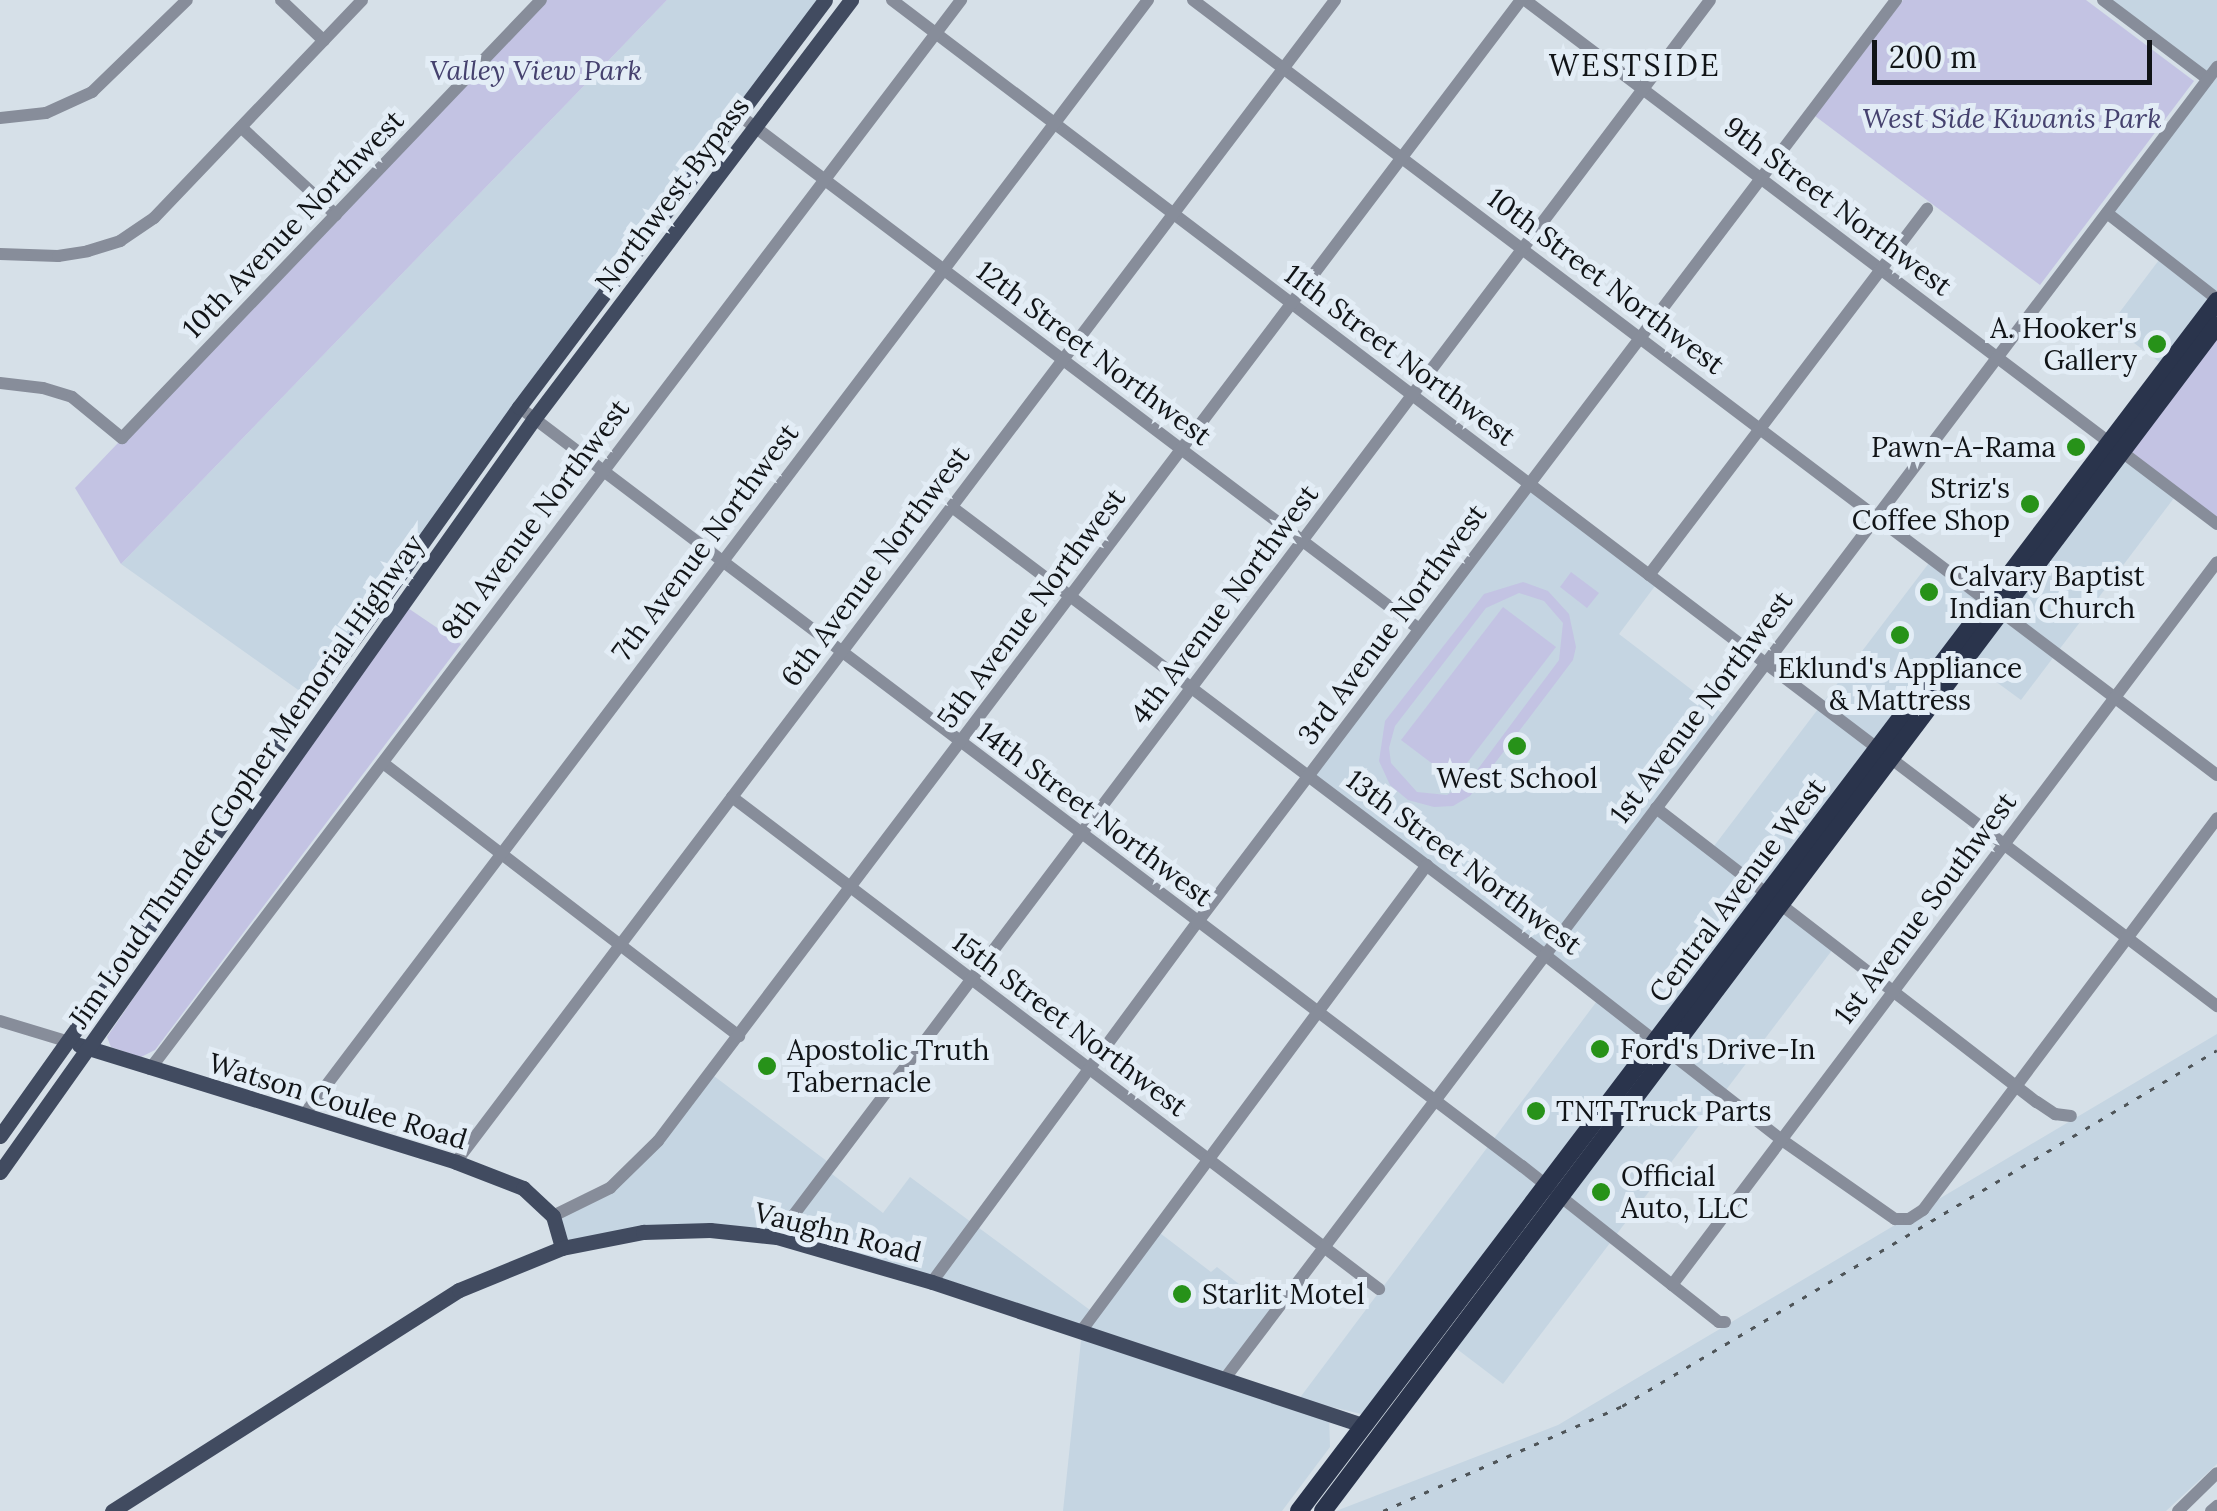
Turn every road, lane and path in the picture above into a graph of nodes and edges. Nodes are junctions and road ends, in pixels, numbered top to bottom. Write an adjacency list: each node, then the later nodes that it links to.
1 (187, 0): 23 (street)
2 (281, 0): 17 (street)
3 (362, 0): 17 (street)
4 (541, 0): 33 (street, 10th Avenue Northwest)
5 (826, 0): 22 (main road, Northwest Bypass)
6 (851, 0): 25 (main road, Northwest Bypass)
7 (892, 0): 16 (street, 11th Street Northwest)
8 (961, 0): 16 (street, 8th Avenue Northwest)
9 (1148, 0): 24 (street, 7th Avenue Northwest)
10 (1193, 0): 19 (street, 10th Street Northwest)
11 (1334, 0): 19 (street, 6th Avenue Northwest)
12 (1523, 0): 21 (street, 9th Street Northwest); 27 (street, 5th Avenue Northwest)
13 (1710, 0): 21 (street, 4th Avenue Northwest)
14 (1896, 0): 28 (street, 3rd Avenue Northwest)
15 (2102, 0): 20 (street)
16 (936, 33): 24 (street, 11th Street Northwest); 29 (street, 8th Avenue Northwest)
17 (324, 40): 26 (street)
18 (2217, 67): 20 (street, 1st Avenue Northwest)
19 (1284, 68): 27 (street, 10th Street Northwest); 31 (street, 6th Avenue Northwest)
20 (2208, 79): 32 (street, 1st Avenue Northwest)
21 (1643, 90): 28 (street, 9th Street Northwest); 34 (street, 4th Avenue Northwest)
22 (739, 116): 25 (street, 12th Street Northwest); 46 (main road, Northwest Bypass)
23 (0, 118)
24 (1054, 124): 31 (street, 11th Street Northwest); 36 (street, 7th Avenue Northwest)
25 (754, 126): 29 (street, 12th Street Northwest); 47 (main road, Northwest Bypass)
26 (242, 128): 33 (street); 35 (street)
27 (1402, 158): 34 (street, 10th Street Northwest); 39 (street, 5th Avenue Northwest)
28 (1760, 178): 37 (street, 9th Street Northwest); 41 (street, 3rd Avenue Northwest)
29 (824, 179): 36 (street, 12th Street Northwest); 51 (street, 8th Avenue Northwest)
30 (1927, 210): 37 (street)
31 (1173, 213): 39 (street, 11th Street Northwest); 43 (street, 6th Avenue Northwest)
32 (2106, 213): 38 (street); 42 (street, 1st Avenue Northwest)
33 (336, 215): 44 (street, 10th Avenue Northwest)
34 (1522, 249): 41 (street, 10th Street Northwest); 45 (street, 4th Avenue Northwest)
35 (0, 254)
36 (943, 270): 43 (street, 12th Street Northwest); 57 (street, 7th Avenue Northwest)
37 (1882, 270): 42 (street, 9th Street Northwest); 48 (street)
38 (2217, 300): 49 (highway, Central Avenue West)
39 (1292, 304): 45 (street, 11th Street Northwest); 50 (street, 5th Avenue Northwest)
40 (2217, 325): 49 (highway, Central Avenue West)
41 (1640, 338): 48 (street, 10th Street Northwest); 52 (street, 3rd Avenue Northwest)
42 (1997, 358): 49 (street, 9th Street Northwest); 54 (street, 1st Avenue Northwest)
43 (1062, 361): 50 (street, 12th Street Northwest); 53 (street, 6th Avenue Northwest)
44 (0, 384)
45 (1412, 396): 52 (street, 11th Street Northwest); 56 (street, 4th Avenue Northwest)
46 (519, 407): 47 (street, 14th Street Northwest); 91 (main road, Jim Loud Thunder Gopher Memorial Highway)
47 (534, 420): 51 (street, 14th Street Northwest); 93 (main road, Jim Loud Thunder Gopher Memorial Highway)
48 (1760, 428): 54 (street, 10th Street Northwest); 59 (street)
49 (2115, 447): 55 (street, 9th Street Northwest); 61 (highway, Central Avenue West)
50 (1182, 451): 56 (street, 12th Street Northwest); 60 (street, 5th Avenue Northwest)
51 (602, 472): 57 (street, 14th Street Northwest); 69 (street, 8th Avenue Northwest)
52 (1529, 484): 59 (street, 11th Street Northwest); 62 (street, 3rd Avenue Northwest)
53 (952, 507): 60 (street, 13th Street Northwest); 63 (street, 6th Avenue Northwest)
54 (1876, 518): 61 (street, 10th Street Northwest); 64 (street, 1st Avenue Northwest)
55 (2217, 524)
56 (1303, 540): 62 (street, 12th Street Northwest); 65 (street, 4th Avenue Northwest)
57 (722, 561): 63 (street, 14th Street Northwest); 77 (street, 7th Avenue Northwest)
58 (2217, 562): 66 (street, 1st Avenue Southwest)
59 (1649, 575): 64 (street, 11th Street Northwest)
60 (1071, 595): 65 (street, 13th Street Northwest); 67 (street, 5th Avenue Northwest)
61 (1996, 606): 66 (street, 10th Street Northwest); 68 (highway, Central Avenue West)
62 (1419, 629): 71 (street, 3rd Avenue Northwest)
63 (840, 652): 67 (street, 14th Street Northwest); 72 (street, 6th Avenue Northwest)
64 (1766, 662): 68 (street, 11th Street Northwest); 73 (street, 1st Avenue Northwest)
65 (1192, 688): 71 (street, 13th Street Northwest); 75 (street, 4th Avenue Northwest)
66 (2115, 697): 70 (street, 10th Street Northwest); 76 (street, 1st Avenue Southwest)
67 (960, 743): 75 (street, 14th Street Northwest); 79 (street, 5th Avenue Northwest)
68 (1884, 753): 76 (street, 11th Street Northwest); 80 (highway, Central Avenue West)
69 (382, 763): 77 (street); 94 (street, 8th Avenue Northwest)
70 (2217, 775)
71 (1308, 776): 78 (street, 13th Street Northwest); 81 (street, 3rd Avenue Northwest)
72 (732, 797): 79 (street, 15th Street Northwest); 83 (street, 6th Avenue Northwest)
73 (1656, 808): 80 (street); 84 (street, 1st Avenue Northwest)
74 (2217, 818): 82 (street)
75 (1081, 834): 81 (street, 14th Street Northwest); 85 (street, 4th Avenue Northwest)
76 (2004, 844): 82 (street, 11th Street Northwest); 86 (street, 1st Avenue Southwest)
77 (501, 854): 83 (street); 98 (street, 7th Avenue Northwest)
78 (1427, 866): 84 (street, 13th Street Northwest); 88 (street)
79 (850, 888): 85 (street, 15th Street Northwest); 90 (street, 5th Avenue Northwest)
80 (1775, 899): 86 (street); 92 (highway, Central Avenue West)
81 (1197, 923): 88 (street, 14th Street Northwest); 95 (street, 3rd Avenue Northwest)
82 (2128, 938): 87 (street, 11th Street Northwest); 96 (street)
83 (618, 946): 90 (street); 103 (street, 6th Avenue Northwest)
84 (1545, 955): 92 (street, 13th Street Northwest); 97 (street, 1st Avenue Northwest)
85 (970, 981): 95 (street, 15th Street Northwest); 107 (street, 4th Avenue Northwest)
86 (1894, 991): 96 (street); 101 (street, 1st Avenue Southwest)
87 (2217, 1006)
88 (1318, 1012): 97 (street, 14th Street Northwest); 102 (street)
89 (0, 1021): 91 (street)
90 (738, 1036): 106 (street, 5th Avenue Northwest)
91 (66, 1042): 93 (main road, Watson Coulee Road); 100 (main road, Jim Loud Thunder Gopher Memorial Highway)
92 (1664, 1046): 101 (street, 13th Street Northwest); 105 (highway, Central Avenue West)
93 (87, 1047): 94 (main road, Watson Coulee Road); 104 (main road, Jim Loud Thunder Gopher Memorial Highway)
94 (150, 1069): 98 (main road, Watson Coulee Road)
95 (1088, 1070): 102 (street, 15th Street Northwest); 110 (street, 3rd Avenue Northwest)
96 (2016, 1086): 99 (street); 101 (street, 13th Street Northwest)
97 (1436, 1100): 105 (street, 14th Street Northwest); 109 (street, 1st Avenue Northwest)
98 (304, 1116): 103 (main road, Watson Coulee Road)
99 (2071, 1116)
100 (0, 1136)
101 (1782, 1140): 111 (street, 1st Avenue Southwest)
102 (1208, 1160): 109 (street, 15th Street Northwest); 114 (street)
103 (456, 1162): 106 (main road, Watson Coulee Road)
104 (0, 1172)
105 (1555, 1191): 111 (street, 14th Street Northwest); 115 (highway, Central Avenue West); 117 (highway, Central Avenue West)
106 (553, 1216): 108 (main road)
107 (777, 1237): 108 (main road, Vaughn Road); 110 (main road, Vaughn Road)
108 (562, 1248): 121 (main road, Vaughn Road)
109 (1324, 1248): 112 (street, 15th Street Northwest); 116 (street, 1st Avenue Northwest)
110 (932, 1282): 114 (main road, Vaughn Road)
111 (1672, 1285): 113 (street, 14th Street Northwest)
112 (1379, 1289)
113 (1726, 1322)
114 (1082, 1330): 116 (main road, Vaughn Road)
115 (1449, 1343): 117 (highway); 118 (highway, Central Avenue West)
116 (1226, 1377): 117 (main road, Vaughn Road)
117 (1362, 1425): 118 (highway); 122 (highway, Central Avenue West)
118 (1348, 1471): 123 (highway, Central Avenue West)
119 (2217, 1473): 124 (street)
120 (2217, 1506): 125 (street)
121 (112, 1511)
122 (1299, 1511)
123 (1320, 1511)
124 (2178, 1511)
125 (2211, 1511)

